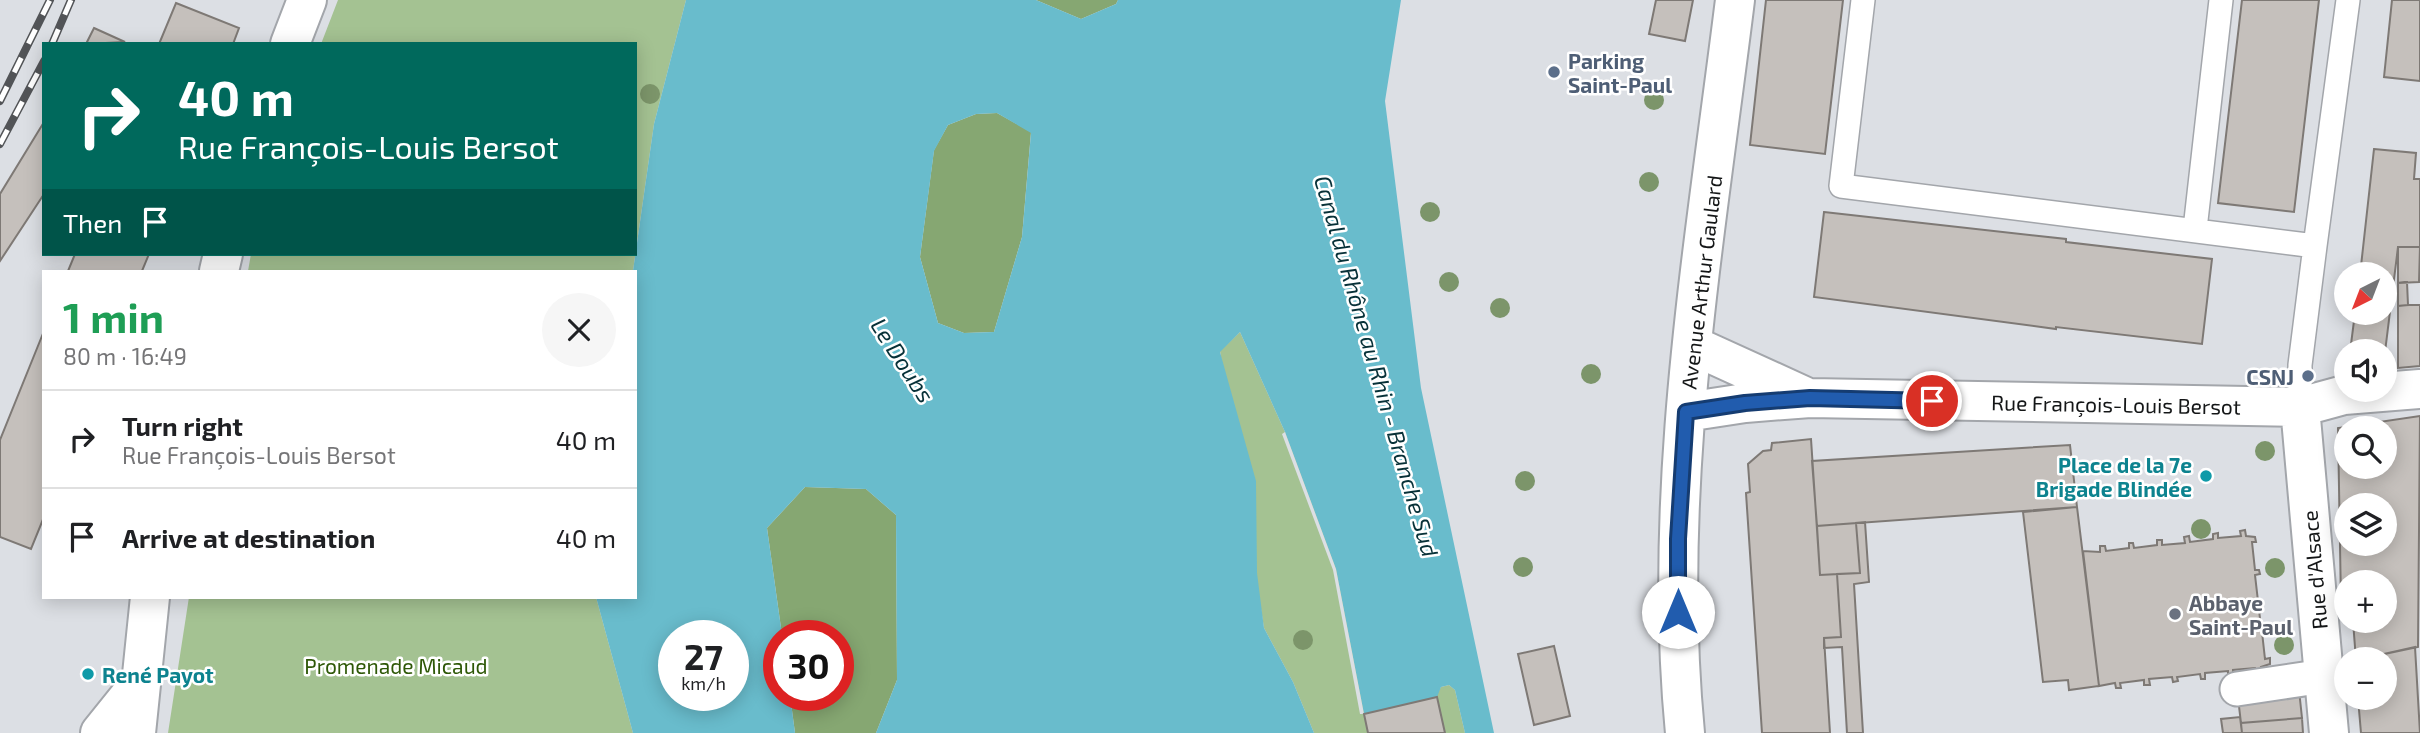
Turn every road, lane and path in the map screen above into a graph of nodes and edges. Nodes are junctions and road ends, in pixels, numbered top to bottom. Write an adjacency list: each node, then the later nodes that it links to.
1 (307, 0): 6 (street)
2 (1735, 0): 9 (street, Avenue Arthur Gaulard)
3 (1863, 0): 7 (lane)
4 (2221, 0): 7 (lane)
5 (2348, 0): 8 (lane)
6 (291, 42)
7 (2195, 229): 8 (lane)
8 (2315, 246): 12 (lane)
9 (1692, 345): 11 (street, Rue François-Louis Bersot); 13 (street, Avenue Arthur Gaulard)
10 (2420, 388): 12 (street, Rue François-Louis Bersot)
11 (1810, 398): 12 (street, Rue François-Louis Bersot); 13 (street, Rue François-Louis Bersot)
12 (2300, 407): 15 (street, Rue d'Alsace)
13 (1686, 412): 20 (street, Avenue Arthur Gaulard)
14 (150, 599): 16 (street)
15 (2324, 676): 17 (street); 21 (street, Rue d'Alsace)
16 (141, 682): 18 (street); 19 (street)
17 (2237, 689)
18 (100, 733)
19 (136, 733)
20 (1685, 733)
21 (2329, 733)

